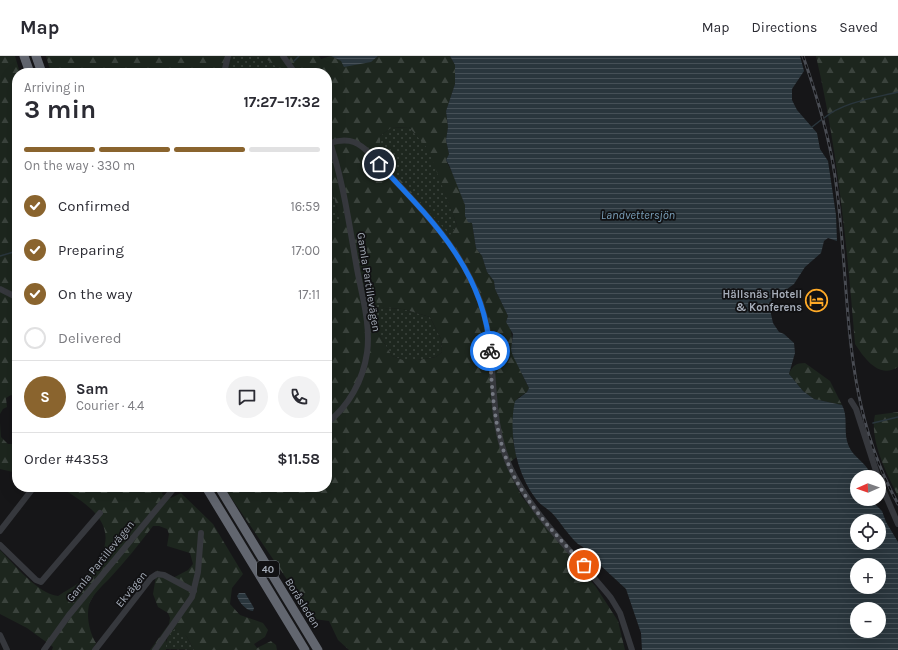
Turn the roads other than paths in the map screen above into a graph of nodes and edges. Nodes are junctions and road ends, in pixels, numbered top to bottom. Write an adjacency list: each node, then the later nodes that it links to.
1 (24, 56): 5 (highway)
2 (36, 56): 6 (highway)
3 (228, 56): 7 (street)
4 (283, 56): 8 (street)
5 (28, 68)
6 (40, 68)
7 (225, 68)
8 (291, 68)
9 (332, 143): 38 (street)
10 (332, 152): 14 (street, Gamla Partillevägen)
11 (0, 289): 12 (street)
12 (12, 295)
13 (851, 400): 15 (street)
14 (332, 418)
15 (876, 470)
16 (30, 492): 23 (street)
17 (171, 492): 31 (street, Gamla Partillevägen)
18 (209, 492): 28 (highway, 40)
19 (222, 492): 27 (highway, Boråsleden / 40)
20 (886, 496): 22 (street)
21 (100, 513): 25 (street)
22 (898, 524)
23 (0, 531)
24 (201, 532): 26 (street)
25 (0, 545)
26 (194, 592): 32 (street, Ekvägen); 33 (street)
27 (296, 614): 36 (highway, Boråsleden / 40); 37 (highway)
28 (286, 619): 34 (highway); 35 (highway, 40)
29 (0, 635): 30 (street)
30 (7, 650)
31 (44, 650)
32 (95, 650)
33 (155, 650)
34 (299, 650)
35 (305, 650)
36 (318, 650)
37 (324, 650)
38 (632, 650)

